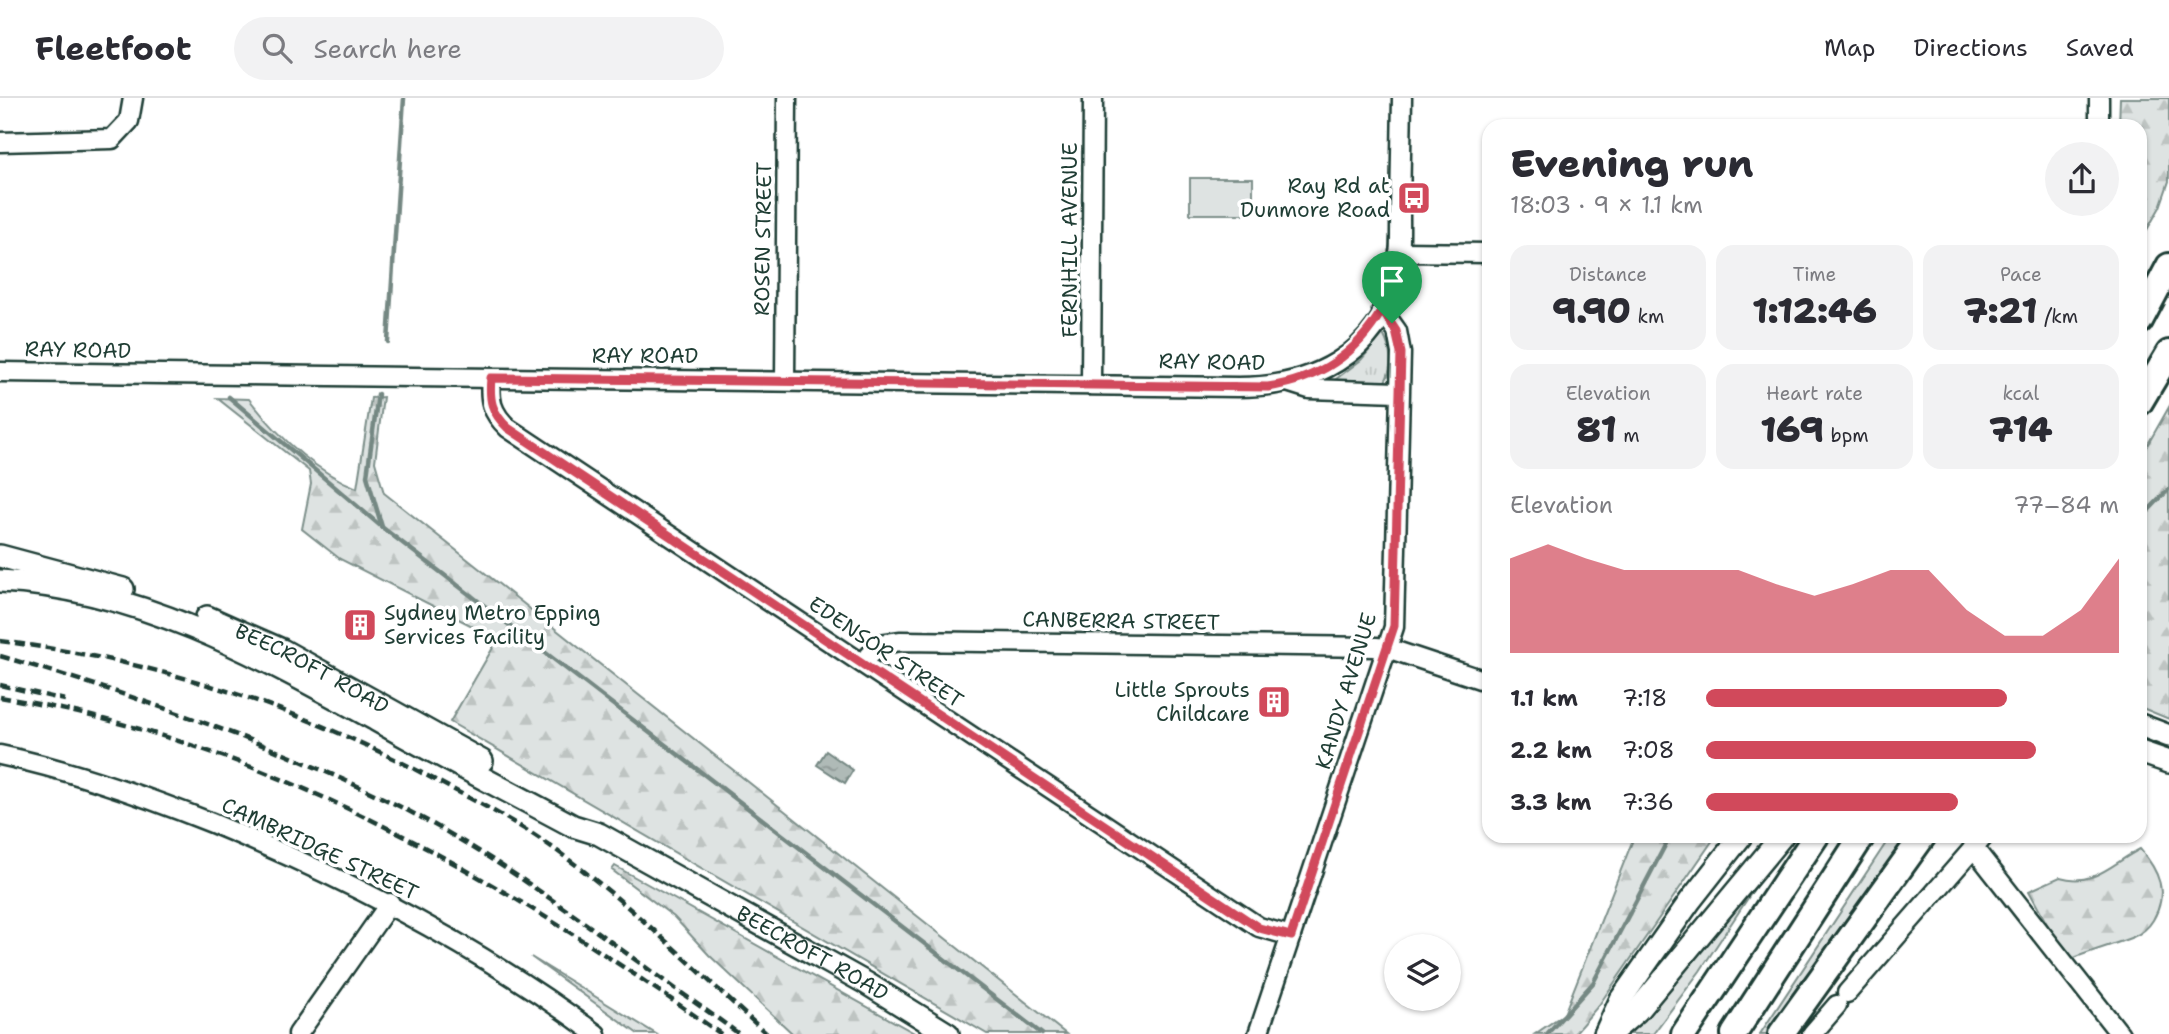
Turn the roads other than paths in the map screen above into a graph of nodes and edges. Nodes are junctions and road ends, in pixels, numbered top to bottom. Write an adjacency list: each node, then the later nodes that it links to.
1 (133, 98): 7 (street)
2 (788, 98): 16 (street, ROSEN STREET)
3 (1093, 98): 17 (street, FERNHILL AVENUE)
4 (1402, 98): 8 (street, RAY ROAD)
5 (2099, 98): 6 (street)
6 (2099, 119)
7 (0, 142)
8 (1399, 252): 9 (street); 12 (street, RAY ROAD)
9 (1482, 253)
10 (2169, 266): 11 (highway)
11 (2147, 308)
12 (1382, 310): 18 (street, RAY ROAD); 20 (street, KANDY AVENUE)
13 (2169, 353): 19 (highway)
14 (0, 372): 15 (street, RAY ROAD)
15 (491, 378): 16 (street, RAY ROAD); 24 (street, EDENSOR STREET)
16 (785, 380): 17 (street, RAY ROAD)
17 (1091, 383): 18 (street, RAY ROAD)
18 (1290, 383): 20 (street, RAY ROAD)
19 (2147, 390)
20 (1398, 392): 23 (street, KANDY AVENUE)
21 (0, 556): 31 (main road, BEECROFT ROAD)
22 (0, 581): 31 (main road, BEECROFT ROAD)
23 (1387, 648): 24 (street, CANBERRA STREET); 25 (street, CANBERRA STREET); 41 (street, KANDY AVENUE)
24 (863, 663): 41 (street, EDENSOR STREET)
25 (1482, 680)
26 (2147, 727): 27 (main road)
27 (2169, 736)
28 (2147, 754): 30 (main road)
29 (0, 755): 40 (street, CAMBRIDGE STREET)
30 (2169, 762)
31 (599, 834): 45 (main road, BEECROFT ROAD)
32 (1736, 843): 47 (main road)
33 (1776, 843): 47 (main road)
34 (1811, 843): 48 (highway)
35 (1857, 843): 49 (highway)
36 (1918, 843): 42 (highway)
37 (1932, 843): 42 (highway)
38 (1977, 843): 51 (street)
39 (1979, 843): 52 (street)
40 (390, 903): 43 (street); 44 (street, CAMBRIDGE STREET)
41 (1291, 936): 46 (street, KANDY AVENUE)
42 (1844, 950): 50 (highway)
43 (298, 1034)
44 (596, 1034)
45 (948, 1034)
46 (1258, 1034)
47 (1607, 1034)
48 (1685, 1034)
49 (1734, 1034)
50 (1781, 1034)
51 (1812, 1034)
52 (2120, 1034)

